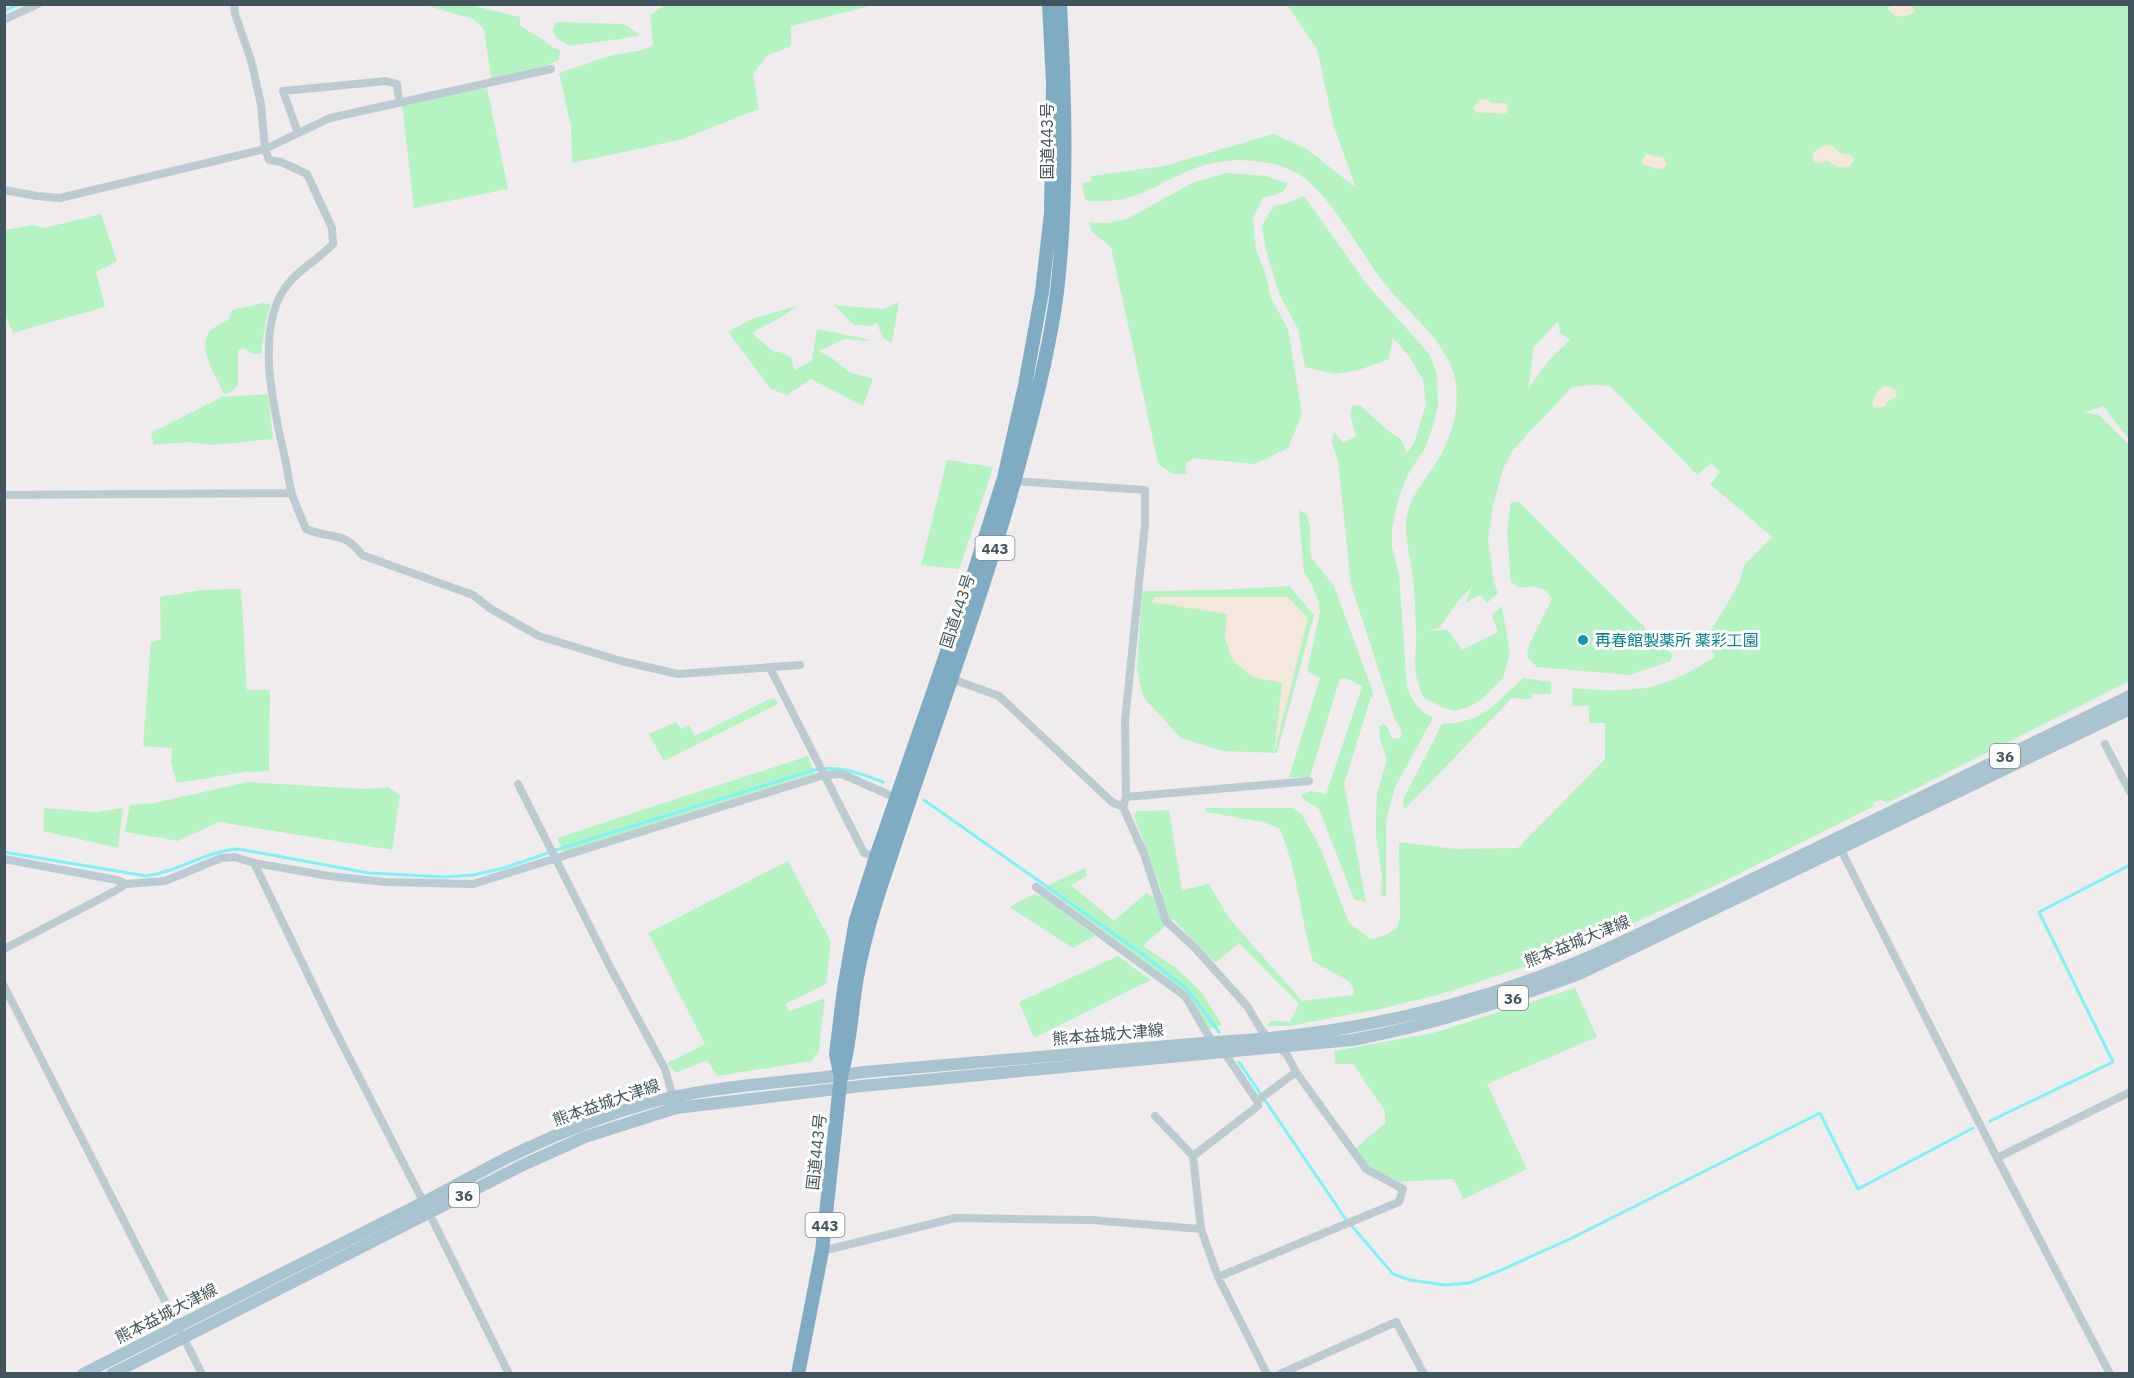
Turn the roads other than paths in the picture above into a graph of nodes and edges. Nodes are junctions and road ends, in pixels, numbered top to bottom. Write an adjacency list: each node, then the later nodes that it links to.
1 (38, 4): 5 (street)
2 (234, 4): 9 (street)
3 (1049, 4): 11 (highway, 国道443号 / 443)
4 (1060, 4): 11 (highway, 国道443号 / 443)
5 (4, 20)
6 (551, 69): 7 (street)
7 (399, 101): 8 (street); 8 (street)
8 (298, 133): 9 (street)
9 (265, 149): 10 (street); 12 (street)
10 (4, 189)
11 (1009, 480): 16 (highway, 国道443号 / 443); 17 (highway, 国道443号 / 443); 25 (street)
12 (291, 493): 13 (street); 15 (street)
13 (4, 495)
14 (800, 665): 15 (street)
15 (770, 668): 21 (street)
16 (939, 675): 17 (street); 26 (highway, 国道443号 / 443)
17 (952, 680): 27 (street); 40 (highway, 国道443号 / 443)
18 (2130, 696): 28 (main road, 熊本益城大津線 / 36)
19 (2130, 709): 28 (main road, 熊本益城大津線 / 36)
20 (2105, 744): 24 (street)
21 (823, 774): 26 (street); 29 (street); 30 (street)
22 (1309, 781): 25 (street)
23 (518, 784): 29 (street)
24 (2130, 792)
25 (1126, 797): 27 (street)
26 (896, 798): 30 (highway, 国道443号 / 443)
27 (1123, 807): 37 (street)
28 (1838, 844): 37 (main road, 熊本益城大津線 / 36); 46 (street)
29 (555, 857): 32 (street); 43 (street)
30 (876, 857): 40 (highway, 国道443号 / 443)
31 (4, 859): 33 (street)
32 (254, 863): 33 (street); 47 (street)
33 (126, 884): 35 (street)
34 (1036, 887): 38 (street)
35 (4, 949)
36 (4, 986): 51 (street)
37 (1275, 1043): 38 (main road, 熊本益城大津線 / 36); 39 (street)
38 (1218, 1046): 40 (main road, 熊本益城大津線 / 36); 42 (street)
39 (1296, 1072): 42 (street); 50 (street)
40 (840, 1082): 43 (main road, 熊本益城大津線 / 36); 49 (highway, 国道443号 / 443)
41 (2130, 1092): 46 (street)
42 (1261, 1098): 45 (street)
43 (674, 1103): 47 (main road, 熊本益城大津線 / 36)
44 (1155, 1116): 45 (street)
45 (1193, 1156): 48 (street)
46 (1997, 1158): 61 (street)
47 (426, 1207): 51 (main road, 熊本益城大津線 / 36); 52 (main road, 熊本益城大津線 / 36); 56 (street)
48 (1201, 1229): 49 (street); 50 (street)
49 (822, 1251): 57 (highway, 国道443号 / 443)
50 (1218, 1277): 58 (street)
51 (178, 1325): 52 (street); 53 (main road, 熊本益城大津線 / 36)
52 (184, 1337): 54 (main road, 熊本益城大津線 / 36); 55 (street)
53 (83, 1374)
54 (112, 1374)
55 (202, 1374)
56 (509, 1374)
57 (798, 1374)
58 (1267, 1374)
59 (1280, 1374): 60 (street)
60 (1424, 1374)
61 (2110, 1374)

